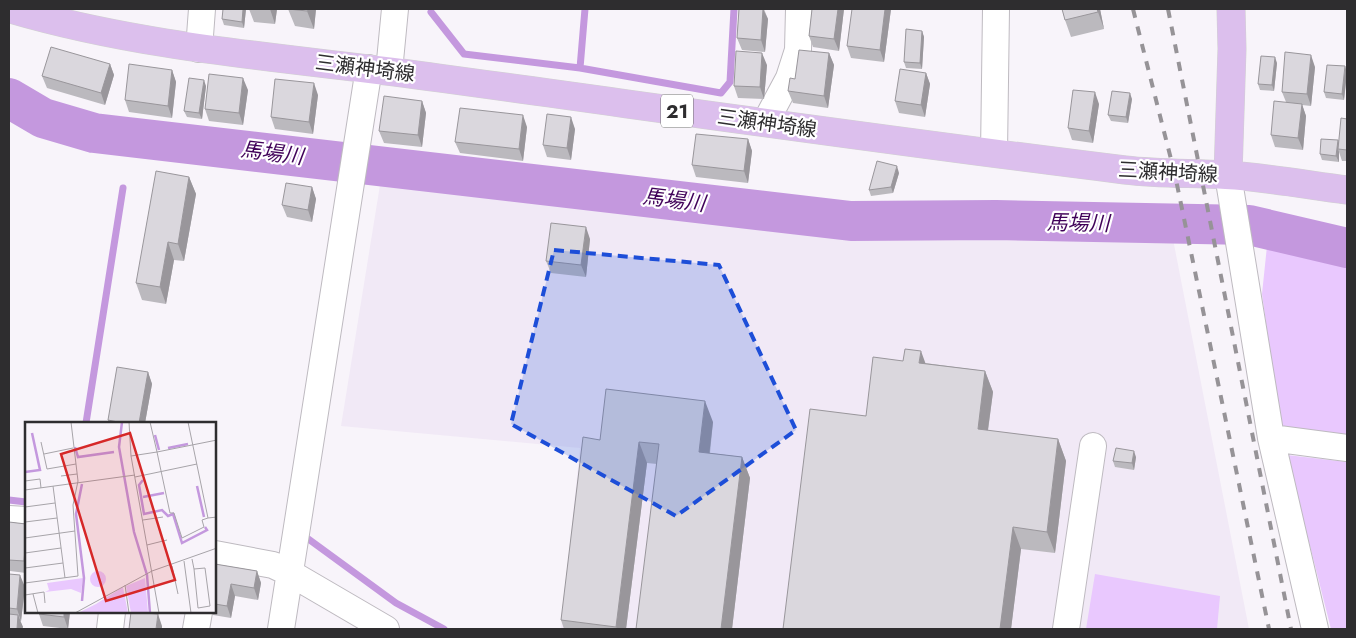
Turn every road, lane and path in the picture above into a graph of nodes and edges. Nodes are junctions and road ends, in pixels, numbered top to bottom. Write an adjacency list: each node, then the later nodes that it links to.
1 (11, 9): 7 (main road, 三瀬神埼線 / 21)
2 (202, 9): 7 (street)
3 (394, 9): 8 (street)
4 (799, 9): 9 (street)
5 (996, 9): 10 (street)
6 (1231, 9): 11 (main road)
7 (199, 49): 8 (main road, 三瀬神埼線 / 21)
8 (379, 70): 9 (main road, 三瀬神埼線 / 21); 19 (street)
9 (765, 123): 10 (main road, 三瀬神埼線 / 21)
10 (994, 153): 11 (main road, 三瀬神埼線 / 21)
11 (1228, 175): 12 (main road, 三瀬神埼線 / 21); 13 (street)
12 (1347, 190)
13 (1271, 438): 15 (street); 27 (street)
14 (1093, 446): 26 (street)
15 (1347, 448)
16 (9, 519): 17 (street)
17 (25, 520)
18 (216, 554): 19 (street)
19 (290, 573): 24 (street); 25 (street)
20 (112, 613): 22 (street)
21 (199, 613): 23 (street)
22 (110, 629)
23 (196, 629)
24 (281, 629)
25 (386, 629)
26 (1066, 629)
27 (1314, 629)

